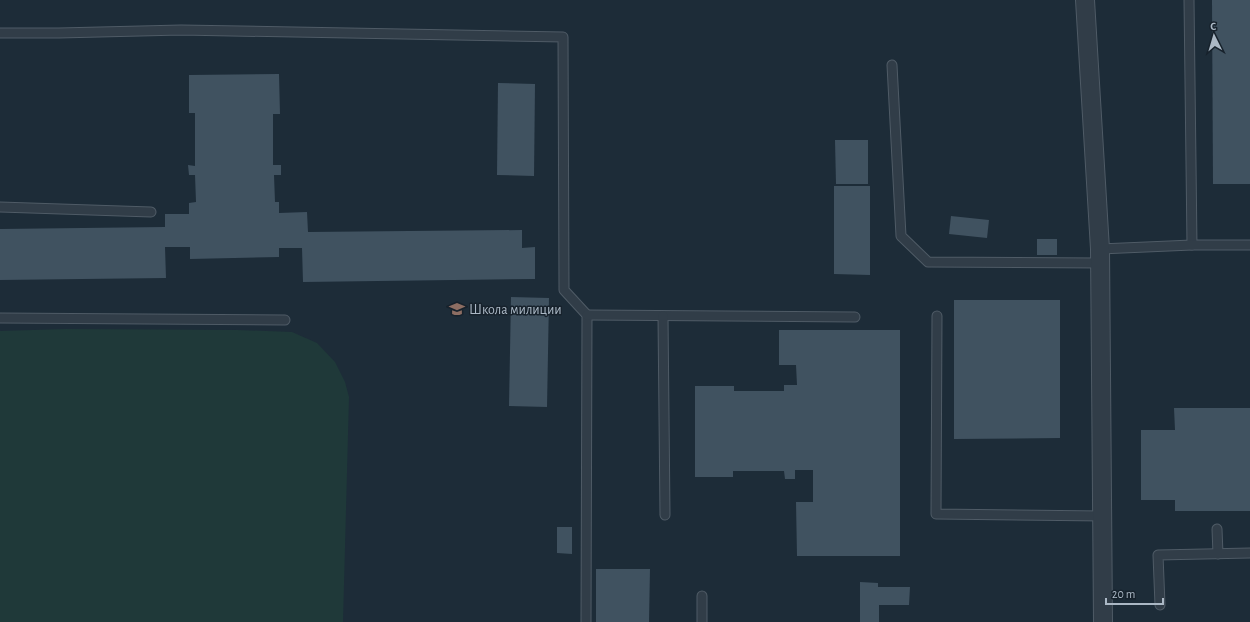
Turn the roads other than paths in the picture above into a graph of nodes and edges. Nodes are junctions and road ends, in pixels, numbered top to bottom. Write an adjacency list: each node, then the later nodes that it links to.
1 (1085, 0): 9 (street)
2 (1189, 0): 7 (lane)
3 (0, 33): 10 (lane)
4 (892, 65): 9 (lane)
5 (0, 207): 6 (lane)
6 (151, 212)
7 (1192, 245): 8 (lane); 9 (lane)
8 (1250, 245)
9 (1100, 256): 17 (street)
10 (587, 315): 11 (lane); 23 (lane)
11 (662, 316): 13 (lane); 16 (lane)
12 (937, 316): 17 (lane)
13 (856, 317)
14 (0, 318): 15 (lane)
15 (285, 320)
16 (665, 515)
17 (1102, 516): 25 (street)
18 (1217, 529): 20 (lane)
19 (1250, 553): 20 (lane)
20 (1218, 554): 22 (lane)
21 (702, 596): 24 (lane)
22 (1160, 605)
23 (586, 622)
24 (702, 622)
25 (1103, 622)

